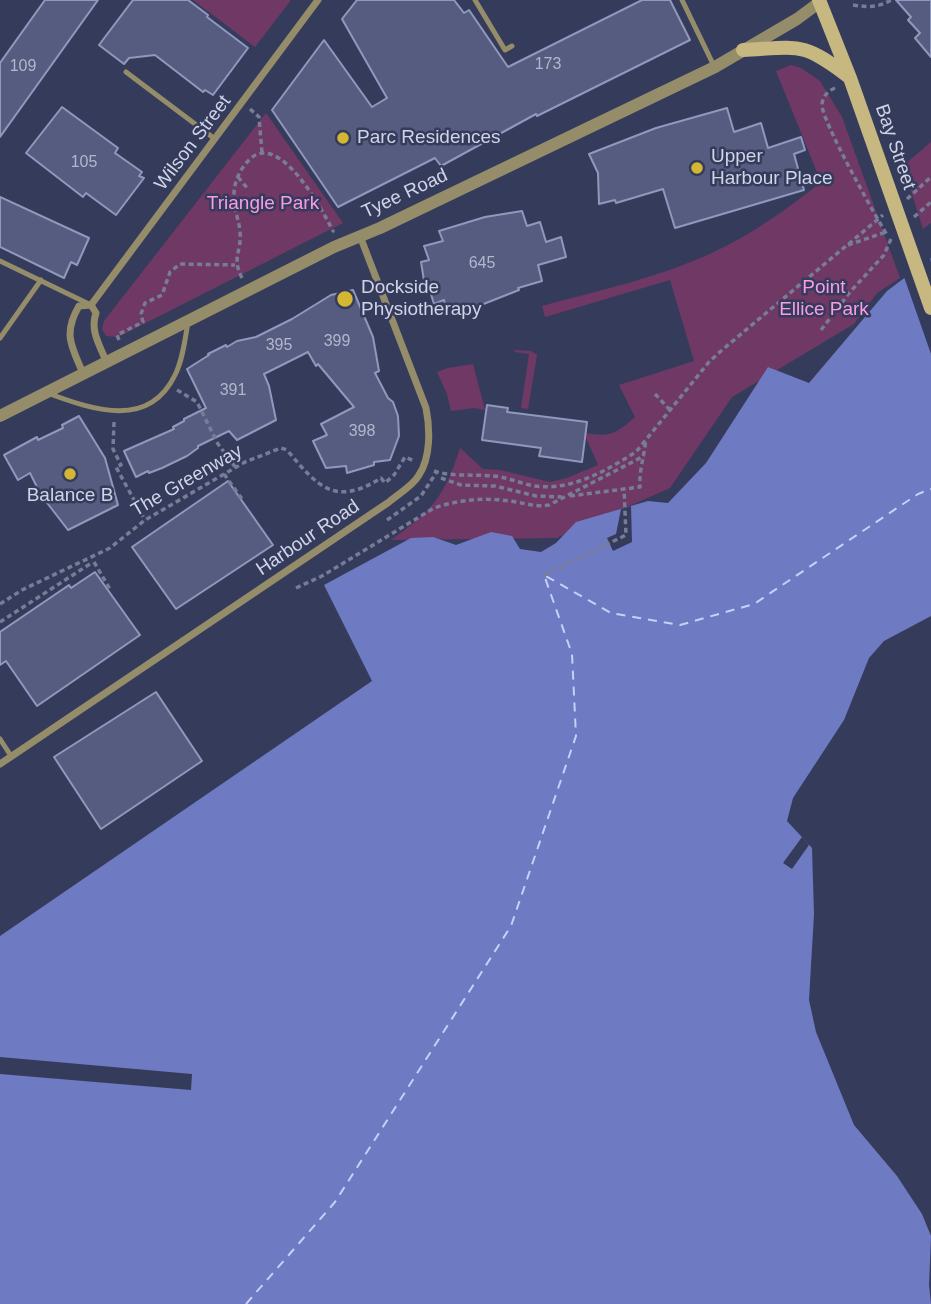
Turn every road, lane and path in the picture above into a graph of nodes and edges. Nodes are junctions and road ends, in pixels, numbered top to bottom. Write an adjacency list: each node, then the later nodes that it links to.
1 (318, 0): 15 (street, Wilson Street)
2 (475, 0): 8 (lane)
3 (681, 0): 11 (lane)
4 (891, 0): 6 (path)
5 (820, 1): 10 (street, Tyee Road); 13 (main road, Bay Street)
6 (853, 5)
7 (490, 8): 8 (lane)
8 (482, 12): 9 (lane)
9 (512, 46)
10 (743, 50): 11 (street, Tyee Road); 13 (main road)
11 (715, 67): 24 (street, Tyee Road)
12 (126, 72): 16 (lane)
13 (850, 78): 32 (main road, Bay Street)
14 (835, 88): 23 (path)
15 (243, 102): 16 (street, Wilson Street); 17 (path)
16 (215, 139): 31 (street, Wilson Street)
17 (262, 153): 18 (path); 26 (path)
18 (238, 177): 19 (path); 28 (path)
19 (248, 189)
20 (931, 202): 21 (path)
21 (909, 222)
22 (900, 231): 25 (path)
23 (886, 232): 25 (path); 42 (path)
24 (360, 236): 26 (street, Tyee Road); 64 (street, Harbour Road)
25 (890, 239): 34 (path)
26 (334, 247): 30 (street, Tyee Road)
27 (0, 261): 29 (lane)
28 (235, 265): 30 (path); 36 (path)
29 (41, 280): 31 (lane); 35 (lane)
30 (248, 290): 33 (street, Tyee Road)
31 (91, 305): 37 (street); 38 (street, Wilson Street)
32 (931, 307)
33 (188, 320): 36 (street, Tyee Road); 39 (lane)
34 (821, 330)
35 (0, 338)
36 (124, 352): 37 (street, Tyee Road)
37 (106, 361): 38 (street, Tyee Road)
38 (83, 373): 40 (street, Tyee Road)
39 (169, 385): 43 (lane); 48 (path)
40 (44, 392): 43 (lane); 44 (street, Tyee Road)
41 (655, 394): 42 (path)
42 (670, 410): 45 (path)
43 (115, 412): 56 (path)
44 (0, 416)
45 (646, 440): 46 (path); 52 (path)
46 (644, 456): 53 (path); 54 (path)
47 (407, 458): 48 (path, The Greenway)
48 (235, 465): 50 (path, The Greenway)
49 (436, 472): 51 (path)
50 (224, 474): 55 (path); 56 (path, The Greenway)
51 (442, 475): 52 (path); 54 (path)
52 (565, 485): 54 (path)
53 (624, 489): 54 (path); 58 (path)
54 (566, 497): 59 (path)
55 (242, 499)
56 (145, 520): 57 (path, The Greenway)
57 (92, 560): 60 (path); 61 (path, The Greenway); 62 (path)
58 (544, 575)
59 (296, 588)
60 (111, 591)
61 (0, 604)
62 (0, 622)
63 (0, 739): 64 (lane)
64 (11, 756): 65 (street, Harbour Road)
65 (0, 764)

